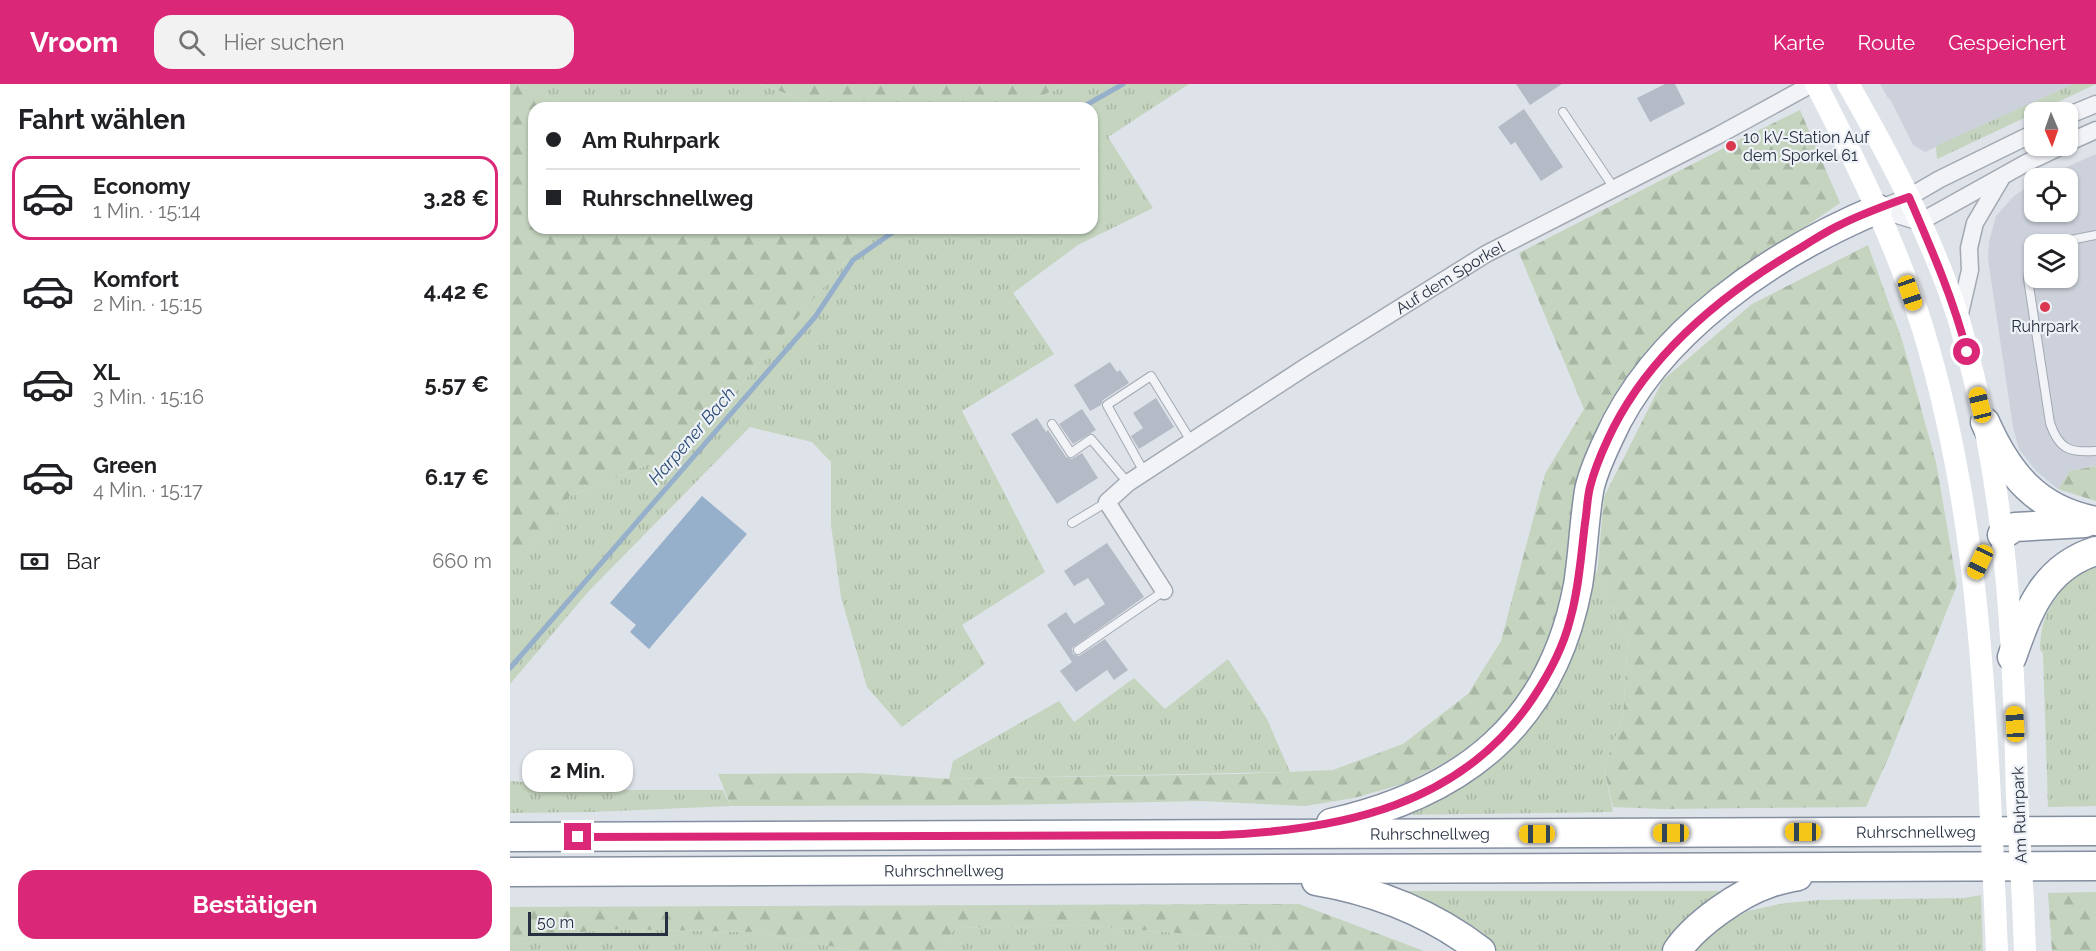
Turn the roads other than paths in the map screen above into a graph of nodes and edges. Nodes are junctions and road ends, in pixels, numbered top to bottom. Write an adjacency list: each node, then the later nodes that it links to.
1 (1814, 84): 11 (street, Auf dem Sporkel); 13 (main road, Am Ruhrpark)
2 (1848, 84): 12 (main road, Am Ruhrpark)
3 (2096, 104): 4 (street)
4 (2078, 111)
5 (1563, 112): 11 (lane)
6 (2092, 133): 8 (street)
7 (2024, 138): 12 (street)
8 (2078, 139)
9 (2042, 156): 10 (street)
10 (2002, 176): 14 (street); 18 (street)
11 (1614, 188): 21 (street, Auf dem Sporkel)
12 (1909, 197): 13 (street); 14 (main road, Am Ruhrpark)
13 (1878, 209): 14 (street); 30 (main road, Am Ruhrpark); 35 (highway)
14 (1920, 222): 18 (main road, Am Ruhrpark)
15 (2096, 235): 16 (lane)
16 (2078, 239)
17 (2029, 288): 22 (lane)
18 (1958, 319): 19 (main road, Am Ruhrpark)
19 (1985, 422): 26 (highway); 28 (main road, Am Ruhrpark)
20 (1052, 423): 24 (lane)
21 (1191, 441): 23 (street, Auf dem Sporkel); 23 (lane)
22 (2096, 451)
23 (1144, 472): 24 (street, Auf dem Sporkel)
24 (1128, 483): 25 (street, Auf dem Sporkel)
25 (1107, 502): 27 (lane, Auf dem Sporkel); 31 (street)
26 (2096, 522): 28 (highway)
27 (1072, 523)
28 (2002, 535): 30 (main road); 33 (main road, Am Ruhrpark)
29 (2096, 551): 33 (highway)
30 (1974, 575): 43 (main road, Am Ruhrpark, bridge)
31 (1164, 591): 32 (lane)
32 (1078, 650)
33 (2012, 657): 44 (main road, Am Ruhrpark, bridge)
34 (2096, 831): 35 (highway, Ruhrschnellweg)
35 (1221, 835): 36 (highway, Ruhrschnellweg)
36 (510, 837)
37 (2096, 866): 38 (highway, Ruhrschnellweg)
38 (1864, 867): 39 (highway, Ruhrschnellweg); 42 (highway)
39 (1219, 869): 40 (highway, Ruhrschnellweg); 41 (highway)
40 (510, 872)
41 (1481, 951)
42 (1677, 951)
43 (1997, 951)
44 (2025, 951)

